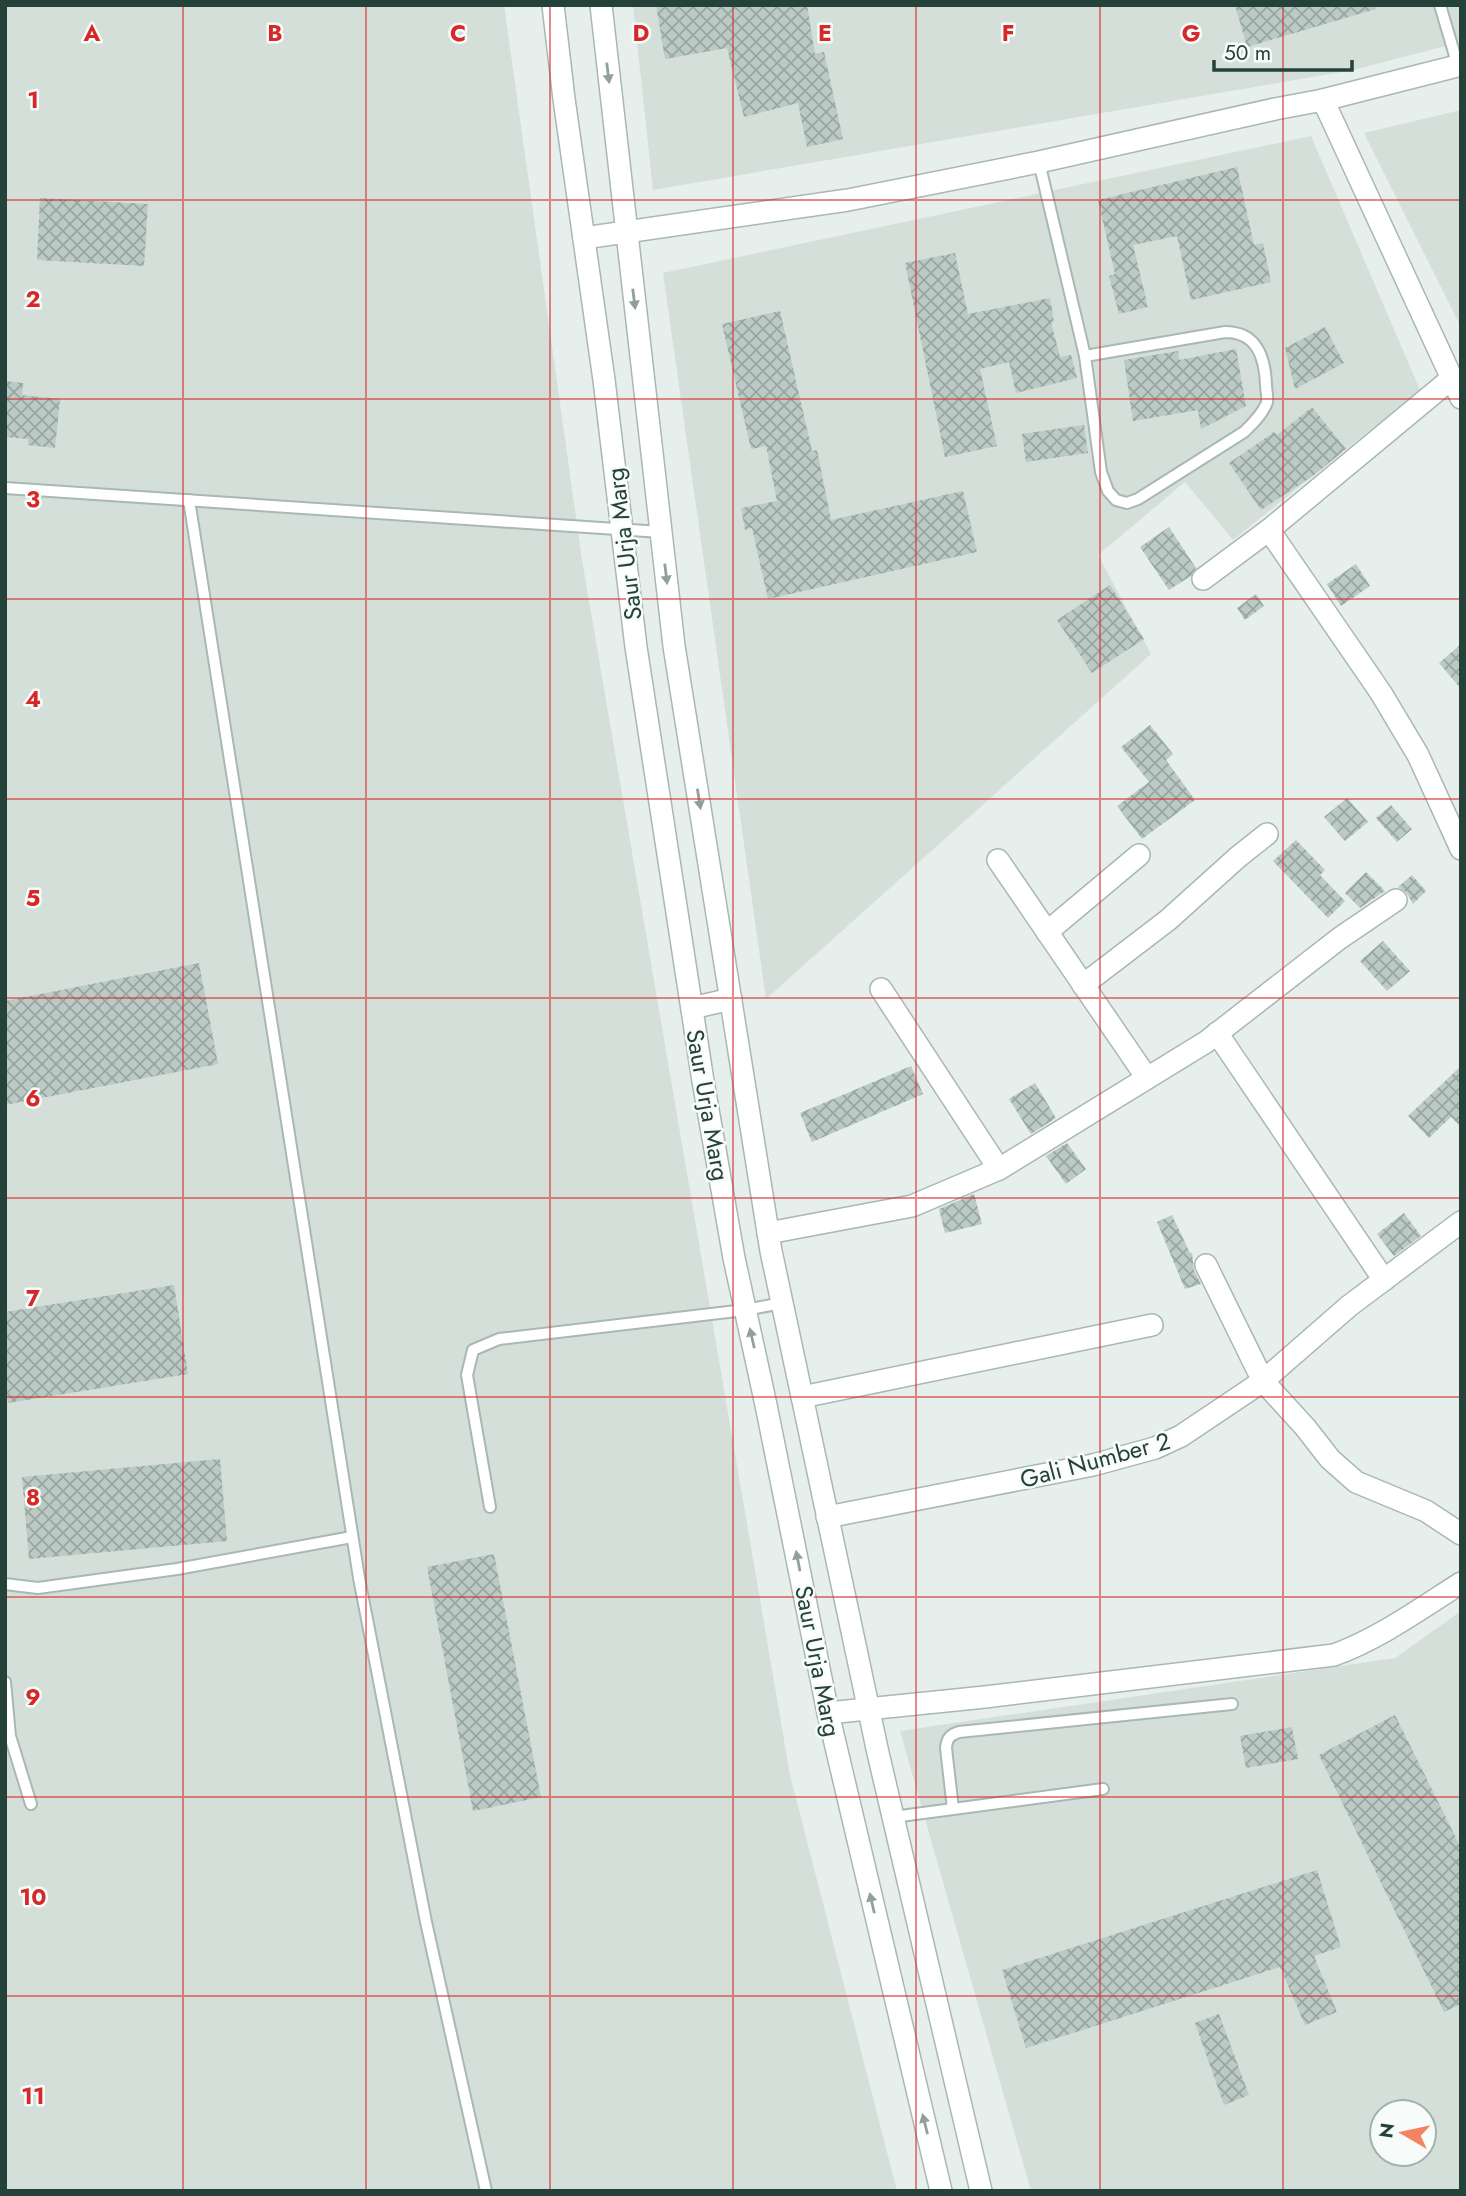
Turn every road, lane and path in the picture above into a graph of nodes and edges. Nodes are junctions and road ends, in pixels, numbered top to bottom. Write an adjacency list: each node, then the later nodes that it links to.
1 (553, 5): 8 (street, Saur Urja Marg)
2 (601, 5): 7 (street, Saur Urja Marg, one-way to 7)
3 (1440, 5): 4 (lane)
4 (1459, 66): 5 (street)
5 (1323, 100): 6 (street); 10 (street)
6 (1039, 162): 7 (street); 9 (lane)
7 (626, 231): 8 (street); 16 (street, Saur Urja Marg, one-way to 16)
8 (584, 238): 14 (street, Saur Urja Marg)
9 (1085, 356): 9 (lane)
10 (1451, 379): 11 (street); 15 (street)
11 (1461, 398)
12 (5, 488): 13 (lane)
13 (189, 500): 14 (lane); 43 (lane)
14 (622, 530): 16 (lane); 27 (street, Saur Urja Marg)
15 (1269, 530): 17 (street); 19 (street)
16 (661, 532): 26 (street, Saur Urja Marg, one-way to 26)
17 (1203, 579)
18 (1267, 834): 24 (street)
19 (1461, 849)
20 (1139, 855): 23 (street)
21 (998, 860): 23 (street)
22 (1396, 900): 28 (street)
23 (1047, 932): 24 (street)
24 (1083, 985): 29 (street)
25 (881, 989): 30 (street)
26 (730, 999): 27 (street); 32 (street, Saur Urja Marg)
27 (692, 1007): 36 (street, Saur Urja Marg)
28 (1217, 1033): 29 (street); 34 (street)
29 (1147, 1078): 30 (street)
30 (999, 1169): 32 (street)
31 (1461, 1222): 34 (street, Gali Number 2)
32 (768, 1233): 35 (street, Saur Urja Marg)
33 (1206, 1265): 38 (street)
34 (1384, 1280): 38 (street, Gali Number 2)
35 (782, 1303): 36 (lane); 39 (street, Saur Urja Marg)
36 (746, 1310): 40 (lane); 49 (street, Saur Urja Marg, one-way to 36)
37 (1152, 1325): 39 (street)
38 (1263, 1381): 41 (street, Gali Number 2); 42 (street)
39 (802, 1397): 41 (street, Saur Urja Marg)
40 (491, 1507)
41 (827, 1517): 48 (street, Saur Urja Marg)
42 (1461, 1534)
43 (352, 1537): 45 (lane); 54 (lane)
44 (1461, 1583): 48 (street)
45 (5, 1584)
46 (5, 1682): 51 (lane)
47 (1233, 1704): 52 (lane)
48 (869, 1710): 49 (street); 53 (street, Saur Urja Marg)
49 (828, 1713): 55 (street, Saur Urja Marg, one-way to 49)
50 (1103, 1790): 52 (lane)
51 (31, 1804)
52 (953, 1809): 53 (lane)
53 (893, 1817): 56 (street, Saur Urja Marg)
54 (486, 2191)
55 (941, 2191)
56 (981, 2191)

